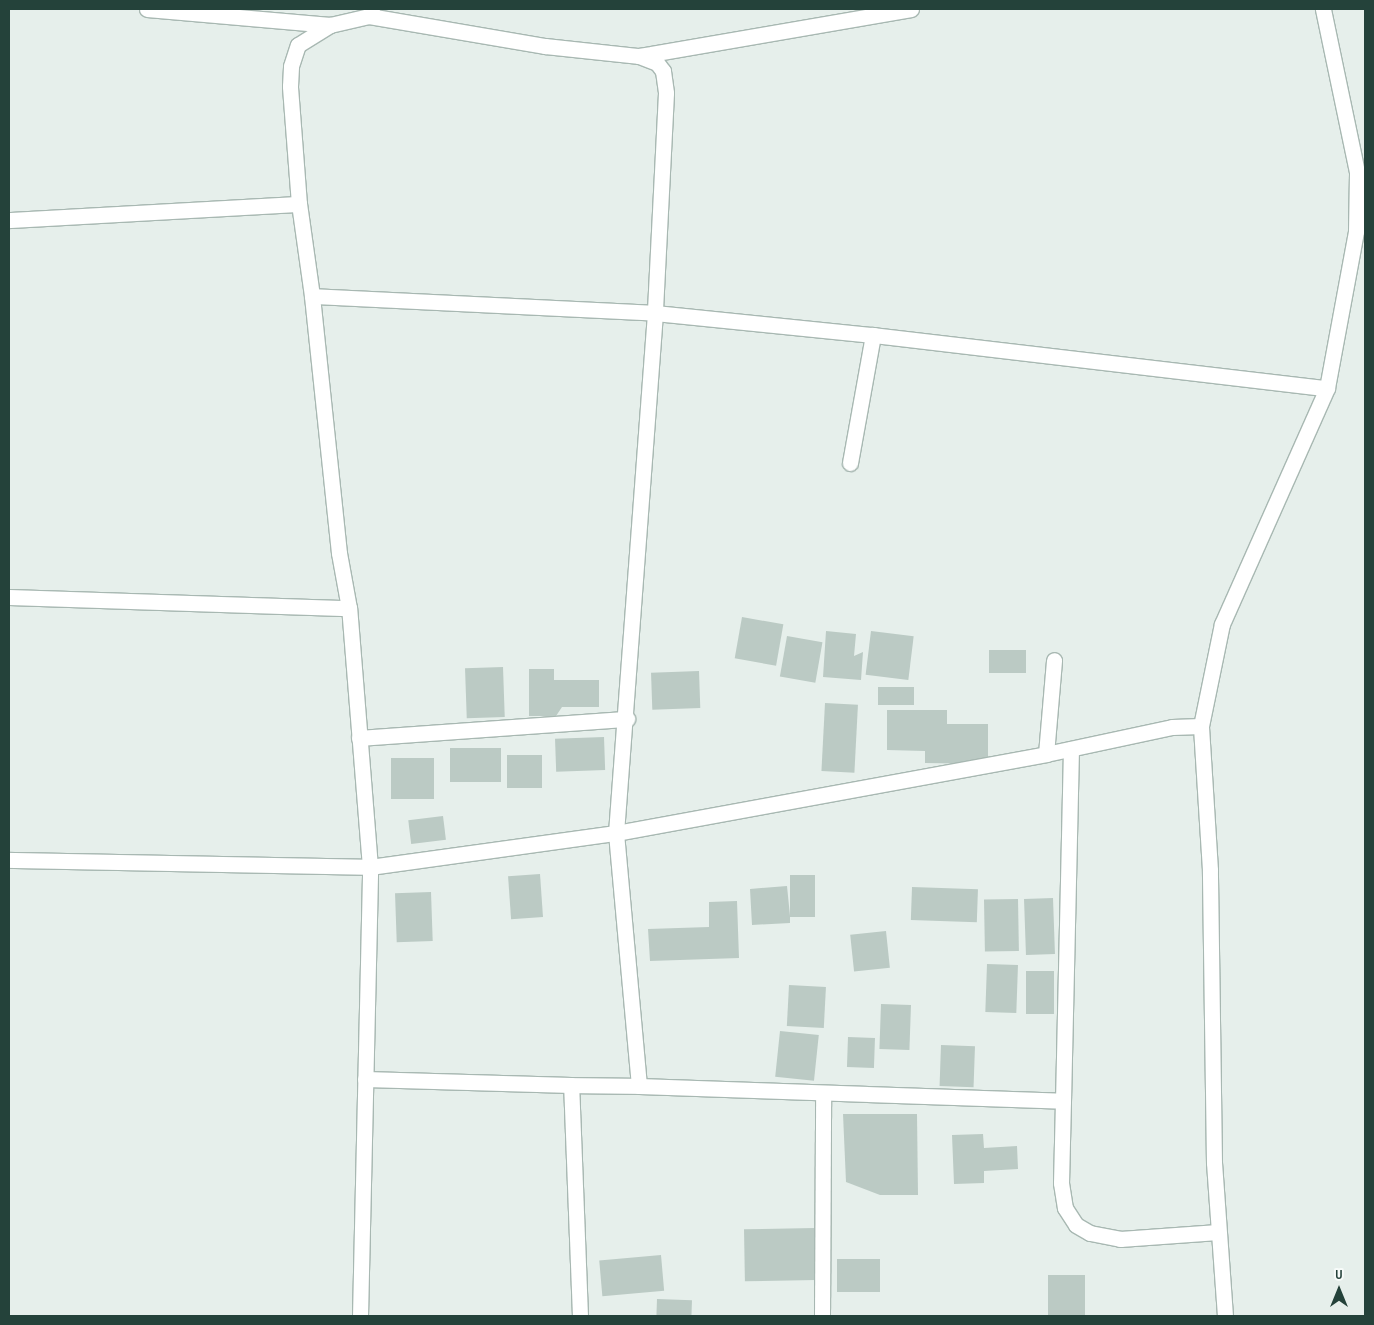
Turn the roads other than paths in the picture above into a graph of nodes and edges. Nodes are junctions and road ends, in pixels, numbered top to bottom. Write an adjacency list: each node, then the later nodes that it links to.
1 (147, 9): 5 (street)
2 (911, 9): 6 (street)
3 (1323, 9): 12 (street)
4 (371, 12): 5 (street); 6 (street)
5 (330, 25): 7 (street)
6 (639, 56): 10 (street)
7 (299, 204): 8 (street); 9 (street)
8 (9, 220)
9 (312, 296): 10 (street); 15 (street)
10 (655, 313): 11 (street); 17 (street)
11 (873, 335): 12 (street); 13 (street)
12 (1321, 387): 18 (street)
13 (850, 463)
14 (9, 597): 15 (street)
15 (349, 608): 19 (street)
16 (1054, 660): 21 (street)
17 (627, 719): 19 (street); 22 (street)
18 (1198, 726): 20 (street); 30 (street)
19 (359, 738): 24 (street)
20 (1071, 749): 21 (street); 29 (street)
21 (1046, 754): 22 (street)
22 (616, 834): 24 (street); 27 (street)
23 (9, 860): 24 (street)
24 (370, 868): 25 (street)
25 (365, 1079): 26 (street); 31 (street)
26 (571, 1085): 27 (street); 32 (street)
27 (639, 1086): 28 (street)
28 (823, 1093): 29 (street); 33 (street)
29 (1063, 1100): 30 (street)
30 (1218, 1232): 34 (street)
31 (360, 1316)
32 (580, 1316)
33 (822, 1316)
34 (1225, 1316)

